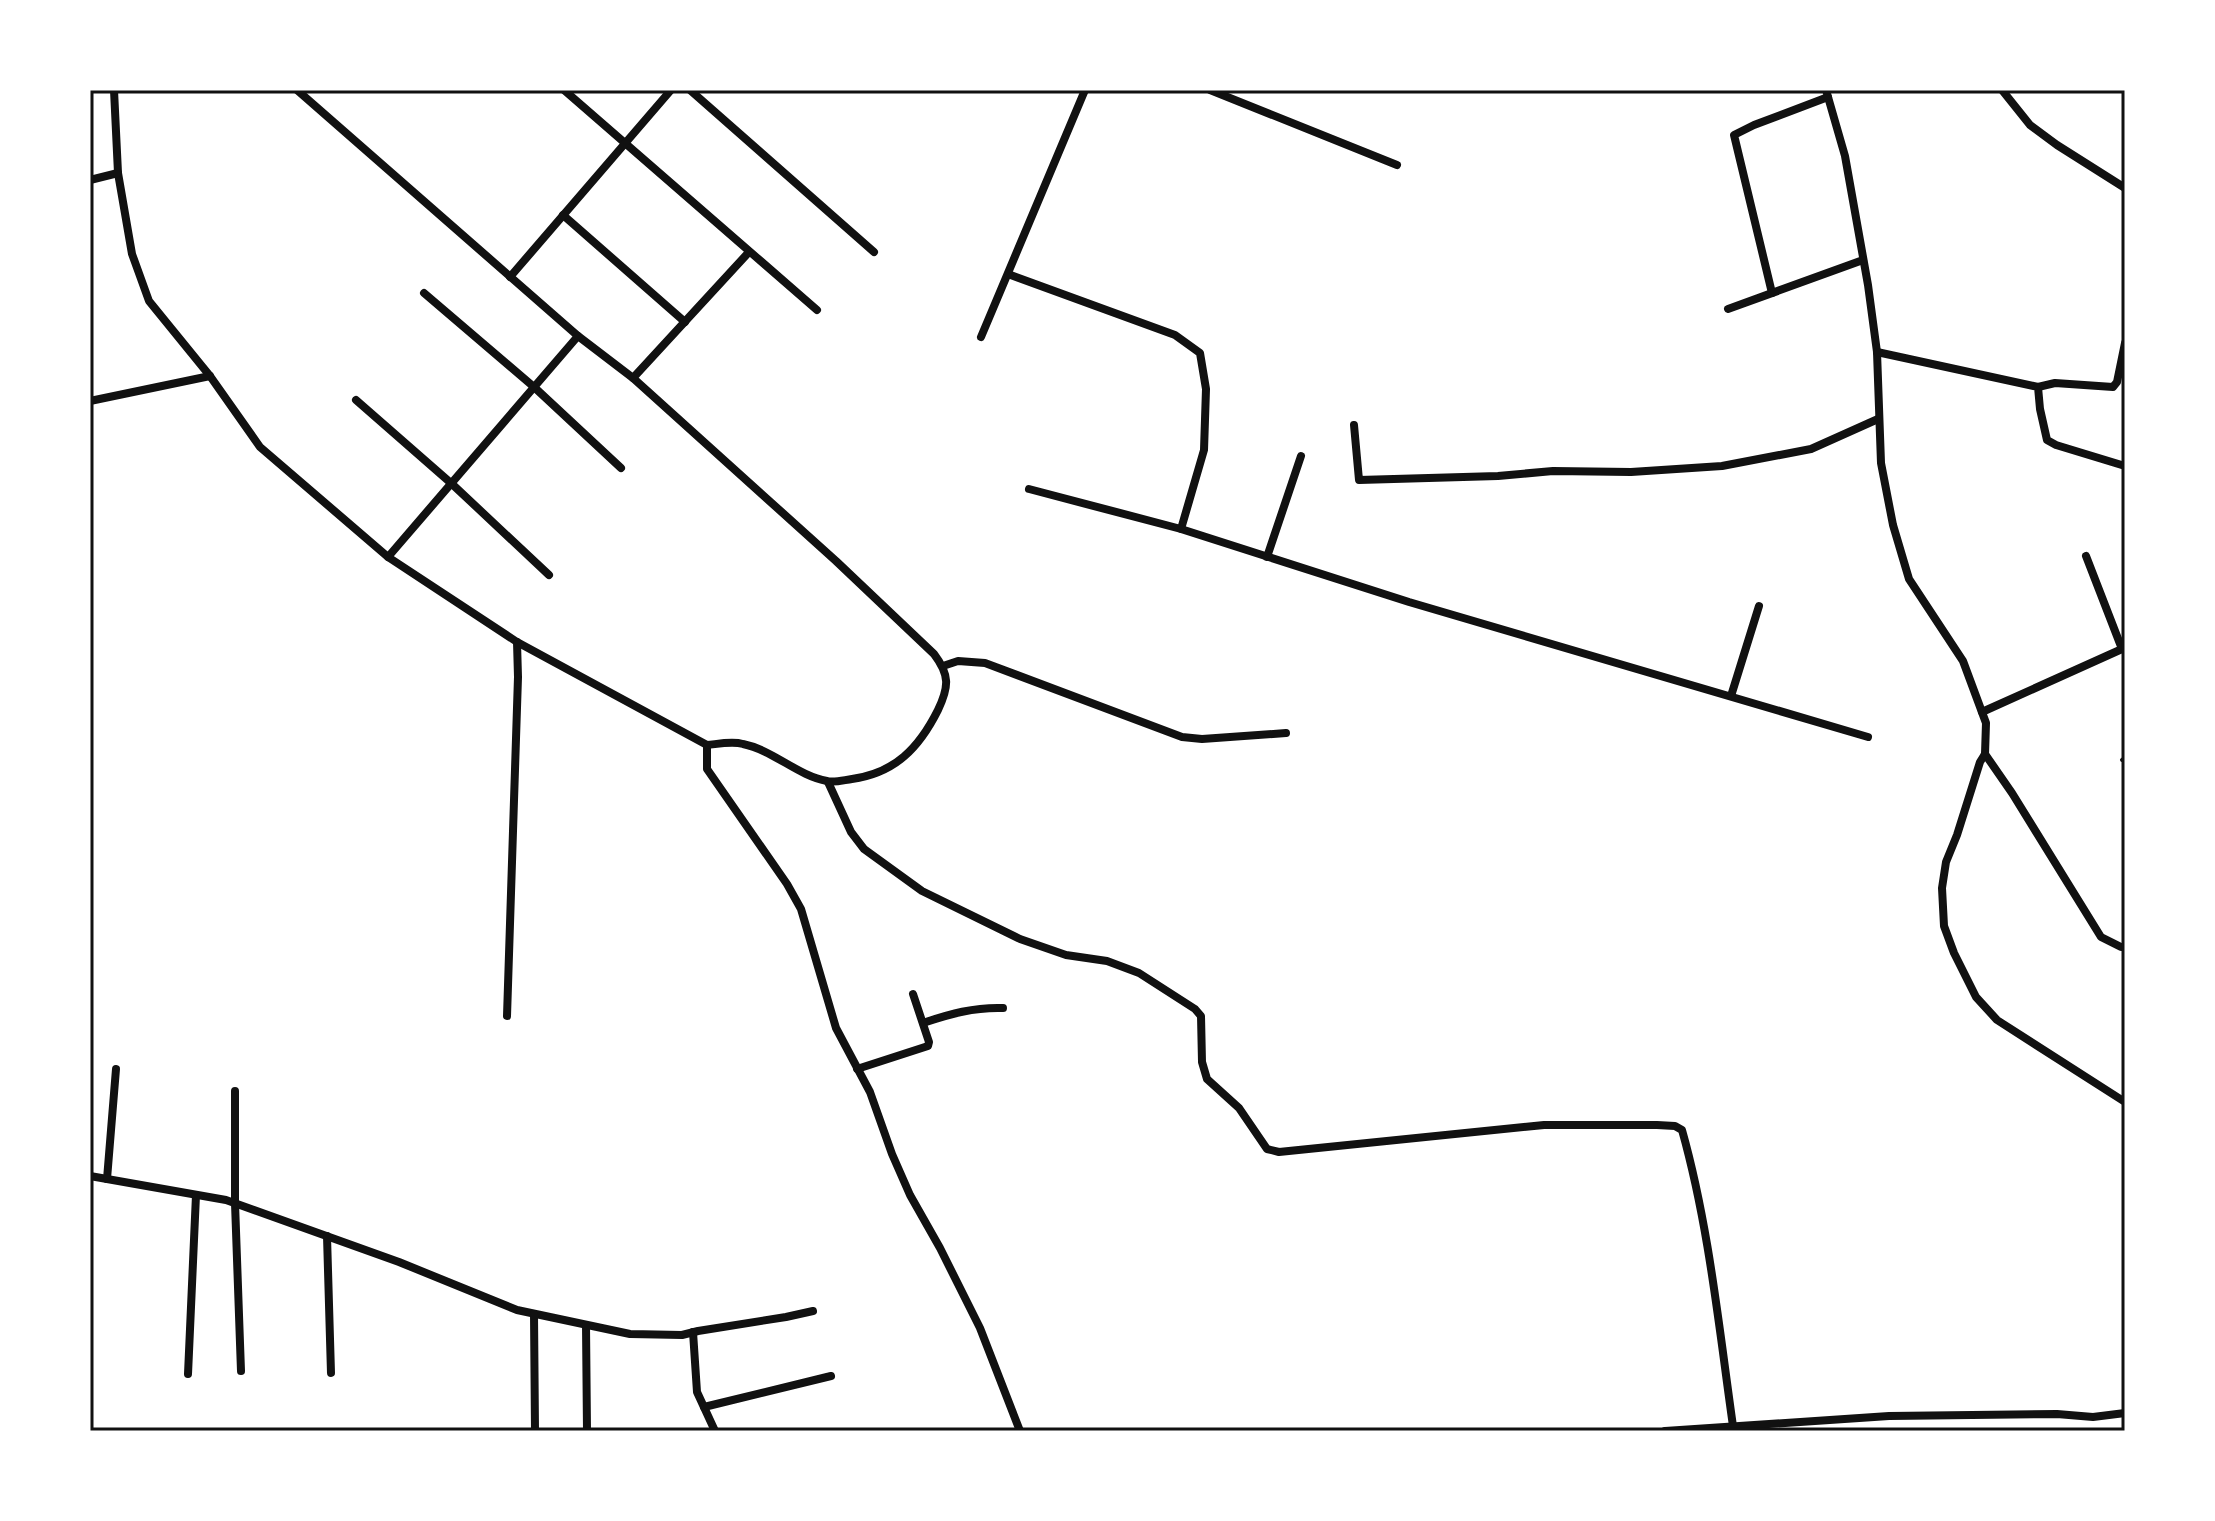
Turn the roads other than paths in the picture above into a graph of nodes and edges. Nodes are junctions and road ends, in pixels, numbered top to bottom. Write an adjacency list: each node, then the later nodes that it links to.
1 (114, 90): 12 (street)
2 (297, 90): 20 (street)
3 (564, 90): 10 (street)
4 (671, 90): 10 (street)
5 (690, 90): 17 (street)
6 (1085, 90): 19 (street)
7 (1210, 90): 11 (street)
8 (2002, 90): 14 (street)
9 (1827, 94): 18 (street); 22 (street)
10 (625, 144): 15 (street); 16 (street)
11 (1397, 165)
12 (118, 173): 13 (street); 30 (street)
13 (90, 180)
14 (2125, 188)
15 (563, 215): 20 (street); 25 (street)
16 (749, 252): 24 (street); 25 (street)
17 (874, 252)
18 (1863, 260): 22 (street); 29 (street)
19 (1008, 274): 27 (street); 43 (street)
20 (510, 277): 26 (street)
21 (424, 293): 32 (street)
22 (1772, 293): 23 (street)
23 (1728, 309)
24 (817, 310)
25 (685, 322): 31 (street)
26 (578, 336): 31 (street); 32 (street)
27 (981, 337)
28 (2125, 343): 33 (street)
29 (1877, 352): 33 (street); 36 (street)
30 (210, 376): 35 (street); 45 (street)
31 (633, 378): 51 (street)
32 (534, 387): 40 (street); 41 (street)
33 (2038, 387): 39 (street)
34 (356, 400): 41 (street)
35 (90, 401)
36 (1878, 419): 37 (street); 53 (street)
37 (1354, 425)
38 (1301, 456): 46 (street)
39 (2125, 466)
40 (621, 468)
41 (452, 484): 45 (street); 47 (street)
42 (1029, 489): 43 (street)
43 (1181, 529): 46 (street)
44 (2086, 556): 50 (street)
45 (388, 557): 49 (street)
46 (1267, 557): 52 (street)
47 (549, 575)
48 (1759, 606): 52 (street)
49 (517, 642): 56 (street); 62 (street)
50 (2123, 648): 53 (street)
51 (943, 666): 54 (street); 58 (street)
52 (1731, 696): 55 (street)
53 (1982, 712): 57 (street)
54 (1286, 733)
55 (1868, 737)
56 (707, 745): 58 (street); 65 (street)
57 (1985, 754): 59 (street); 67 (street)
58 (828, 782): 83 (street)
59 (2125, 947)
60 (913, 994): 63 (street)
61 (1003, 1008): 63 (street)
62 (507, 1016)
63 (923, 1023): 65 (street)
64 (116, 1069): 69 (street)
65 (857, 1069): 87 (street)
66 (235, 1091): 71 (street)
67 (2125, 1102)
68 (90, 1176): 69 (street)
69 (107, 1179): 70 (street)
70 (196, 1195): 71 (street); 79 (street)
71 (235, 1203): 72 (street); 77 (street)
72 (327, 1236): 74 (street); 78 (street)
73 (813, 1311): 76 (street)
74 (534, 1314): 75 (street); 84 (street)
75 (586, 1325): 76 (street); 85 (street)
76 (693, 1332): 81 (street)
77 (241, 1371)
78 (331, 1373)
79 (188, 1374)
80 (831, 1376): 81 (street)
81 (704, 1407): 86 (street)
82 (2125, 1413): 83 (street)
83 (1733, 1426): 88 (street)
84 (535, 1431)
85 (587, 1431)
86 (715, 1431)
87 (1020, 1431)
88 (1665, 1431)

